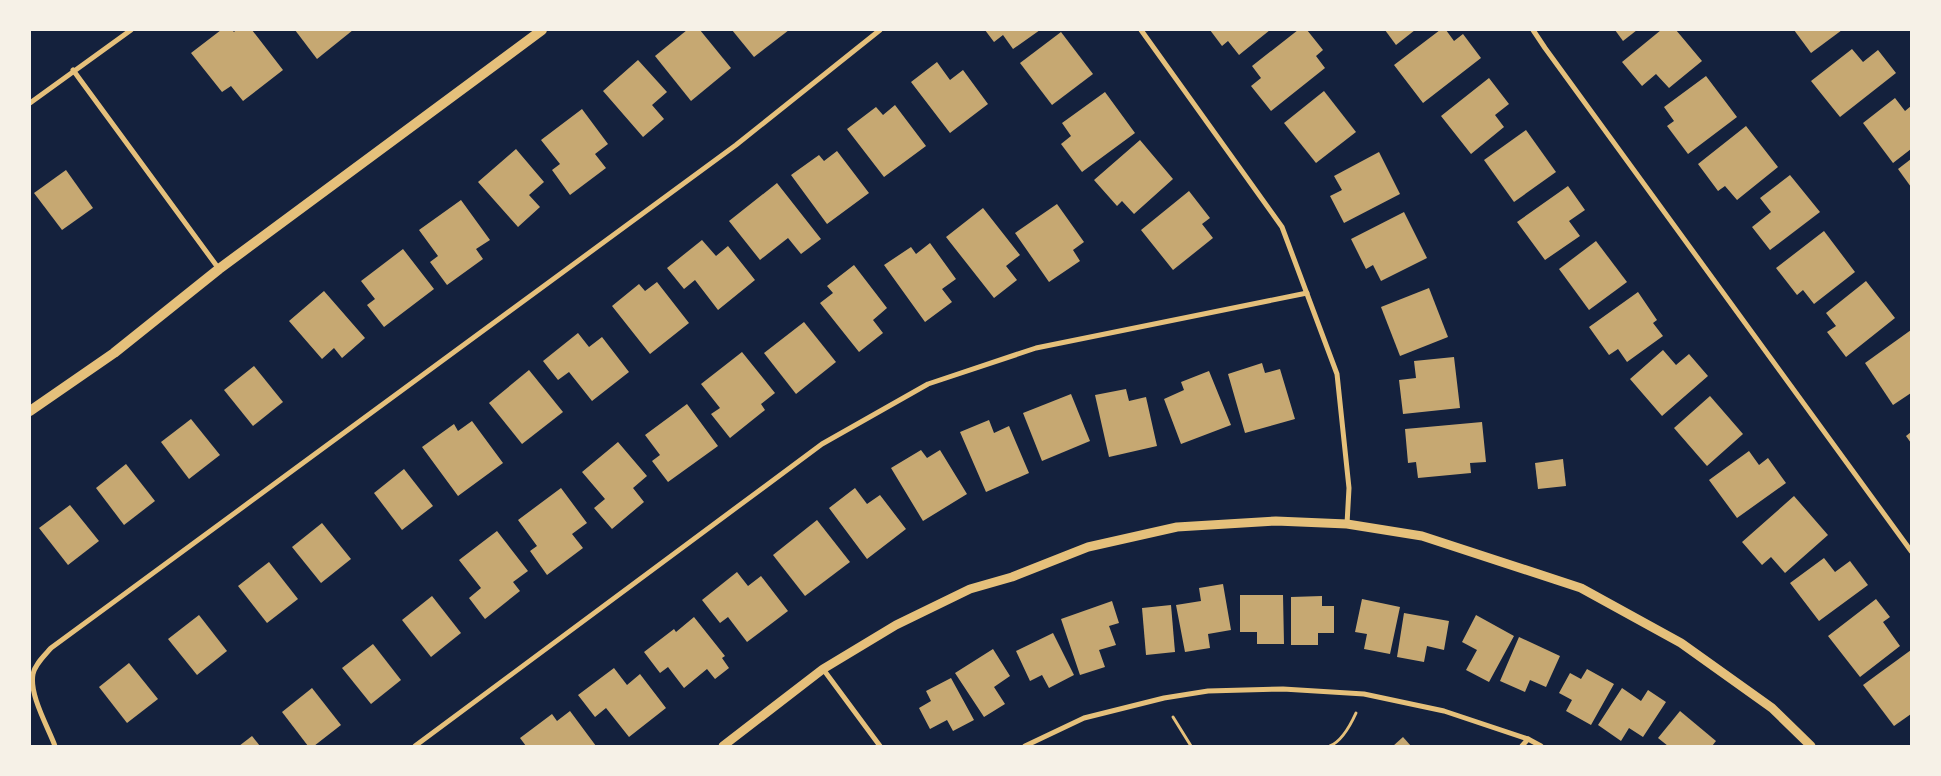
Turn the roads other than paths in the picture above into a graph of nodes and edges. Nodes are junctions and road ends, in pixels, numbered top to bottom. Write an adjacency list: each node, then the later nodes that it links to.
1 (131, 30): 6 (street)
2 (542, 30): 8 (main road)
3 (880, 30): 15 (street)
4 (1140, 30): 9 (street)
5 (1534, 30): 12 (street)
6 (73, 70): 7 (street); 8 (street)
7 (30, 103)
8 (220, 268): 10 (main road)
9 (1307, 293): 11 (street); 16 (street)
10 (30, 411)
11 (1347, 524): 13 (street); 22 (street)
12 (1911, 551)
13 (823, 669): 17 (street); 18 (street)
14 (1528, 739): 19 (street); 20 (street); 21 (street)
15 (55, 746)
16 (415, 746)
17 (723, 746)
18 (880, 746)
19 (1025, 746)
20 (1522, 746)
21 (1541, 746)
22 (1811, 746)

